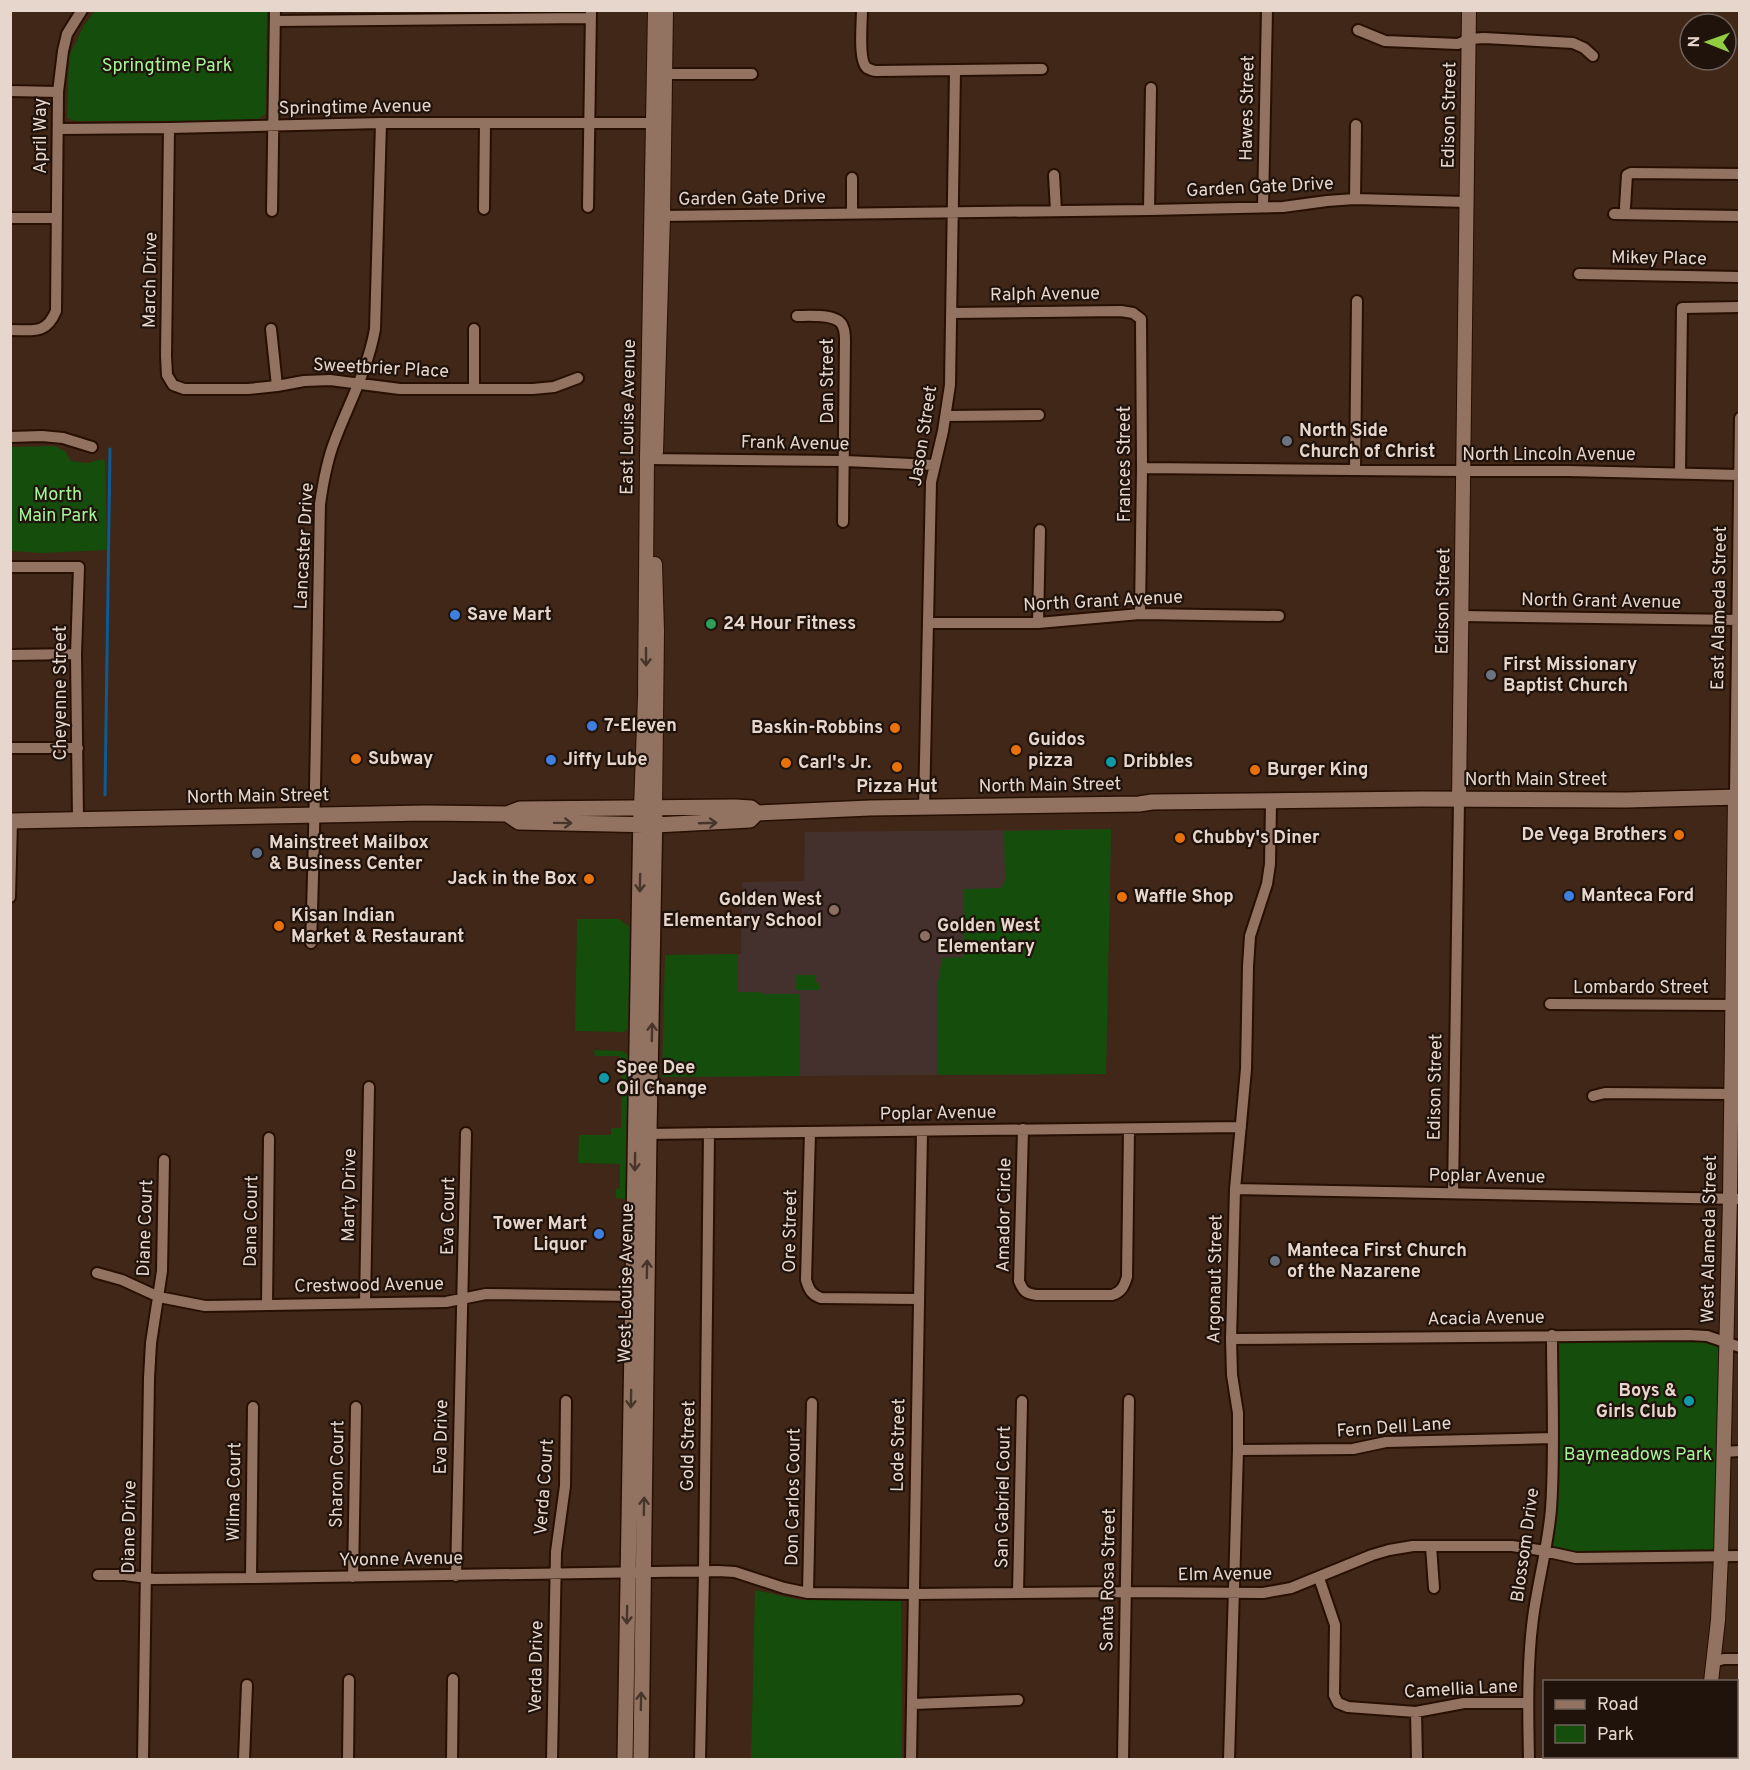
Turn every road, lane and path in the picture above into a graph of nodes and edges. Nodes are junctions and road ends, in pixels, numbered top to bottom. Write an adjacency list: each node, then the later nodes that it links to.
1 (82, 10): 18 (street, April Way)
2 (655, 10): 22 (street, East Louise Avenue)
3 (666, 10): 14 (street, East Louise Avenue)
4 (862, 10): 13 (street)
5 (1267, 10): 33 (street, Hawes Street)
6 (1469, 10): 10 (street, Edison Street)
7 (591, 14): 8 (street); 21 (street)
8 (275, 16): 24 (street)
9 (1358, 30): 10 (street)
10 (1469, 39): 11 (street); 31 (street, Edison Street)
11 (1593, 56)
12 (1042, 69): 13 (street)
13 (955, 71): 39 (street, Jason Street)
14 (665, 74): 15 (street); 42 (street, East Louise Avenue)
15 (752, 74)
16 (1151, 88): 36 (street)
17 (10, 91): 18 (street)
18 (58, 92): 26 (street, April Way)
19 (381, 123): 20 (street, Springtime Avenue); 24 (street, Springtime Avenue); 57 (street, Lancaster Drive)
20 (485, 123): 21 (street, Springtime Avenue); 35 (street)
21 (589, 123): 22 (street, Springtime Avenue); 32 (street)
22 (654, 123): 42 (street, East Louise Avenue)
23 (1356, 125): 30 (street)
24 (273, 126): 25 (street, Springtime Avenue); 37 (street)
25 (169, 128): 26 (street, Springtime Avenue); 59 (street, March Drive)
26 (58, 129): 45 (street, April Way)
27 (1740, 174): 34 (street)
28 (1054, 175): 38 (street)
29 (852, 178): 40 (street, Garden Gate Drive)
30 (1355, 199): 31 (street, Garden Gate Drive); 33 (street, Garden Gate Drive)
31 (1467, 202): 71 (street, Edison Street)
32 (588, 207)
33 (1263, 207): 36 (street, Garden Gate Drive)
34 (1625, 207)
35 (484, 209)
36 (1149, 210): 38 (street, Garden Gate Drive)
37 (272, 211)
38 (1056, 211): 39 (street, Garden Gate Drive)
39 (953, 213): 40 (street, Garden Gate Drive); 50 (street, Jason Street)
40 (852, 214): 42 (street, Garden Gate Drive)
41 (1614, 214): 43 (street)
42 (657, 216): 66 (street, East Louise Avenue)
43 (1740, 216)
44 (10, 218): 45 (street)
45 (57, 218): 55 (street, April Way)
46 (1579, 274): 47 (street, Mikey Place)
47 (1740, 277)
48 (1357, 301): 70 (street)
49 (1740, 307): 72 (street)
50 (952, 313): 51 (street, Ralph Avenue); 62 (street, Jason Street)
51 (1137, 315): 69 (street, Frances Street)
52 (797, 316): 67 (street, Dan Street)
53 (271, 329): 58 (street)
54 (474, 329): 60 (street)
55 (10, 330)
56 (578, 378): 60 (street, Sweetbrier Place)
57 (359, 384): 58 (street, Sweetbrier Place); 60 (street, Sweetbrier Place); 94 (street, Lancaster Drive)
58 (277, 387): 59 (street, Sweetbrier Place)
59 (218, 389)
60 (474, 389)
61 (1039, 415): 62 (street)
62 (946, 416): 68 (street, Jason Street)
63 (1740, 418): 73 (street, East Alameda Street)
64 (10, 437): 65 (street)
65 (92, 447)
66 (651, 459): 67 (street, Frank Avenue); 90 (street, East Louise Avenue)
67 (844, 461): 68 (street, Frank Avenue); 74 (street, Dan Street)
68 (934, 465): 81 (street, Jason Street)
69 (1142, 468): 70 (street, North Lincoln Avenue); 77 (street, Frances Street)
70 (1355, 470): 71 (street, North Lincoln Avenue)
71 (1463, 471): 72 (street, North Lincoln Avenue); 79 (street, Edison Street)
72 (1680, 474): 73 (street, North Lincoln Avenue)
73 (1739, 475): 80 (street, East Alameda Street)
74 (843, 522)
75 (1040, 530): 82 (street)
76 (10, 567): 83 (street, Cheyenne Street)
77 (1140, 614): 78 (street, North Grant Avenue); 82 (street, North Grant Avenue)
78 (1279, 616)
79 (1461, 616): 80 (street, North Grant Avenue); 88 (street, Edison Street)
80 (1738, 620): 87 (street, East Alameda Street)
81 (929, 623): 82 (street, North Grant Avenue); 91 (street, Jason Street)
82 (1038, 623)
83 (76, 654): 84 (street); 86 (street, Cheyenne Street)
84 (10, 655)
85 (10, 748): 86 (street)
86 (78, 748): 95 (street, Cheyenne Street)
87 (1737, 797): 88 (main road, North Main Street); 99 (street, West Alameda Street)
88 (1459, 800): 89 (main road, North Main Street); 118 (street, Edison Street)
89 (1271, 802): 91 (main road, North Main Street); 107 (street, Argonaut Street)
90 (648, 808): 92 (main road, North Main Street); 93 (main road, North Main Street); 97 (main road, East Louise Avenue)
91 (924, 808): 92 (main road, North Main Street)
92 (758, 813): 97 (main road, North Main Street, one-way to 92)
93 (507, 814): 94 (main road, North Main Street); 97 (main road, North Main Street, one-way to 97)
94 (315, 815): 95 (main road, North Main Street); 100 (street, Lancaster Drive)
95 (78, 820): 96 (main road, North Main Street)
96 (11, 821): 98 (street)
97 (648, 825): 114 (main road, West Louise Avenue)
98 (10, 897)
99 (1737, 919): 102 (street, West Alameda Street)
100 (311, 943)
101 (1550, 1004): 102 (street, Lombardo Street)
102 (1732, 1005): 103 (street, West Alameda Street)
103 (1735, 1061): 105 (street, West Alameda Street)
104 (369, 1087): 125 (street, Marty Drive)
105 (1731, 1094): 106 (street); 119 (street, West Alameda Street)
106 (1593, 1096)
107 (1241, 1127): 109 (street, Poplar Avenue); 117 (street, Argonaut Street)
108 (1023, 1129): 109 (street, Poplar Avenue); 109 (street, Amador Circle); 110 (street, Poplar Avenue)
109 (1129, 1129)
110 (922, 1131): 111 (street, Poplar Avenue); 124 (street, Lode Street)
111 (810, 1132): 113 (street, Poplar Avenue); 124 (street, Ore Street)
112 (466, 1133): 123 (street, Eva Court)
113 (710, 1133): 114 (street, Poplar Avenue); 144 (street, Gold Street)
114 (642, 1134): 121 (main road, West Louise Avenue)
115 (269, 1138): 126 (street, Dana Court)
116 (164, 1160): 122 (street, Diane Court)
117 (1235, 1189): 118 (street, Poplar Avenue); 128 (street, Argonaut Street)
118 (1453, 1193): 119 (street, Poplar Avenue)
119 (1735, 1199): 129 (street, West Alameda Street)
120 (97, 1273): 122 (street, Crestwood Avenue)
121 (640, 1296): 123 (street, Crestwood Avenue); 145 (main road, West Louise Avenue)
122 (159, 1297): 126 (street, Crestwood Avenue); 150 (street, Diane Drive)
123 (463, 1299): 125 (street, Crestwood Avenue); 148 (street, Eva Drive)
124 (918, 1299): 158 (street, Lode Street)
125 (365, 1303): 126 (street, Crestwood Avenue)
126 (267, 1305)
127 (1552, 1335): 128 (street, Acacia Avenue); 129 (street, Acacia Avenue); 136 (street, Blossom Drive)
128 (1231, 1339): 137 (street, Argonaut Street)
129 (1733, 1345): 139 (street, West Alameda Street)
130 (1129, 1400): 154 (street, Santa Rosa Street)
131 (566, 1401): 147 (street, Verda Court)
132 (1022, 1401): 156 (street, San Gabriel Court)
133 (812, 1403): 155 (street, Don Carlos Court)
134 (253, 1407): 151 (street, Wilma Court)
135 (356, 1407): 149 (street, Sharon Court)
136 (1553, 1438): 137 (street, Fern Dell Lane); 141 (street, Blossom Drive)
137 (1238, 1450): 157 (street, Argonaut Street)
138 (1740, 1451): 139 (street)
139 (1723, 1452): 142 (street, West Alameda Street)
140 (1431, 1546): 141 (street, Elm Avenue); 152 (street, Elm Avenue); 153 (street)
141 (1546, 1552): 142 (street, Elm Avenue); 166 (street, Blossom Drive)
142 (1721, 1556): 143 (street, Elm Avenue); 160 (street, West Alameda Street)
143 (1740, 1556)
144 (704, 1572): 145 (street, Yvonne Avenue); 155 (street, Elm Avenue); 176 (street, Gold Street)
145 (635, 1573): 147 (street, Yvonne Avenue); 174 (main road, West Louise Avenue, one-way to 174); 175 (main road, West Louise Avenue, one-way to 145)
146 (98, 1575): 150 (street, Yvonne Avenue)
147 (555, 1575): 148 (street, Yvonne Avenue); 173 (street, Verda Drive)
148 (456, 1576): 149 (street, Yvonne Avenue)
149 (353, 1577): 151 (street, Yvonne Avenue)
150 (145, 1578): 151 (street, Yvonne Avenue); 169 (street, Diane Drive)
151 (251, 1578)
152 (1319, 1578): 157 (street, Elm Avenue); 168 (street, Camellia Lane)
153 (1434, 1588)
154 (1125, 1592): 156 (street, Elm Avenue); 157 (street, Elm Avenue); 178 (street, Santa Rosa Street)
155 (808, 1593): 158 (street, Elm Avenue)
156 (1018, 1593): 158 (street, Elm Avenue)
157 (1233, 1593): 179 (street, Argonaut Street)
158 (914, 1594): 167 (street, Lode Street)
159 (1740, 1659): 160 (street)
160 (1713, 1662): 163 (street, West Alameda Street)
161 (453, 1679): 172 (street)
162 (349, 1680): 171 (street)
163 (1711, 1680)
164 (247, 1684): 170 (street)
165 (1018, 1701): 167 (street)
166 (1528, 1703): 168 (street, Camellia Lane); 181 (street, Blossom Drive)
167 (913, 1704): 177 (street, Lode Street)
168 (1416, 1712): 180 (street)
169 (143, 1760)
170 (244, 1760)
171 (348, 1760)
172 (452, 1760)
173 (552, 1760)
174 (625, 1760)
175 (641, 1760)
176 (700, 1760)
177 (911, 1760)
178 (1123, 1760)
179 (1230, 1760)
180 (1417, 1760)
181 (1528, 1760)

